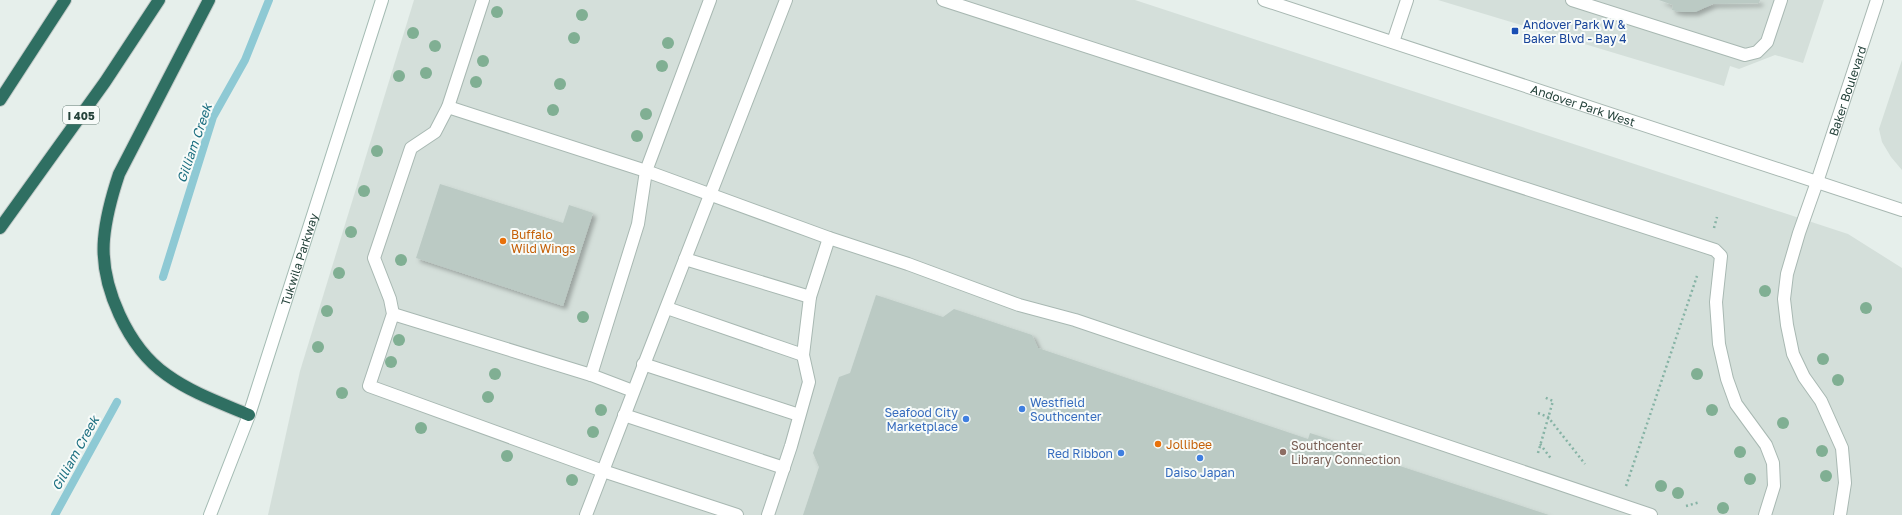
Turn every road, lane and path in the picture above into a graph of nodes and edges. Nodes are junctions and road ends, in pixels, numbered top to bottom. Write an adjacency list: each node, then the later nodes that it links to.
1 (65, 0): 16 (highway)
2 (159, 0): 23 (highway, I 405)
3 (209, 0): 36 (highway)
4 (382, 0): 36 (street, Tukwila Parkway)
5 (483, 0): 17 (street)
6 (710, 0): 18 (street)
7 (786, 0): 20 (street)
8 (943, 0): 25 (street)
9 (1264, 0): 15 (street, Andover Park West)
10 (1407, 0): 15 (street)
11 (1572, 0): 14 (street)
12 (1780, 0): 14 (street)
13 (1877, 0): 19 (street, Baker Boulevard)
14 (1598, 4)
15 (1393, 42): 19 (street, Andover Park West)
16 (0, 100)
17 (448, 107): 18 (street); 29 (street)
18 (646, 171): 20 (street); 32 (street)
19 (1817, 182): 21 (street, Andover Park West); 55 (street, Baker Boulevard)
20 (710, 193): 24 (street); 26 (street)
21 (1902, 210)
22 (1717, 217): 25 (path)
23 (0, 228)
24 (829, 238): 27 (street); 53 (street)
25 (1707, 247): 46 (path); 54 (street)
26 (685, 259): 27 (street); 28 (street)
27 (810, 297): 30 (street)
28 (667, 308): 30 (street); 31 (street)
29 (393, 314): 32 (street); 45 (street)
30 (803, 355): 38 (street)
31 (643, 364): 33 (street); 38 (street)
32 (591, 375): 33 (street)
33 (633, 391): 37 (street)
34 (1544, 397): 39 (path)
35 (1538, 413): 39 (path)
36 (249, 415): 49 (street, Tukwila Parkway)
37 (624, 415): 44 (street); 45 (street)
38 (799, 415): 44 (street)
39 (1548, 417): 40 (path); 43 (path)
40 (1540, 444): 41 (path); 42 (path)
41 (1538, 453)
42 (1554, 462)
43 (1585, 464)
44 (784, 468): 52 (street)
45 (603, 471): 50 (street); 51 (street)
46 (1626, 486)
47 (1700, 502): 48 (path)
48 (1686, 506)
49 (210, 515)
50 (586, 515)
51 (737, 515)
52 (768, 515)
53 (1651, 515)
54 (1765, 515)
55 (1840, 515)

